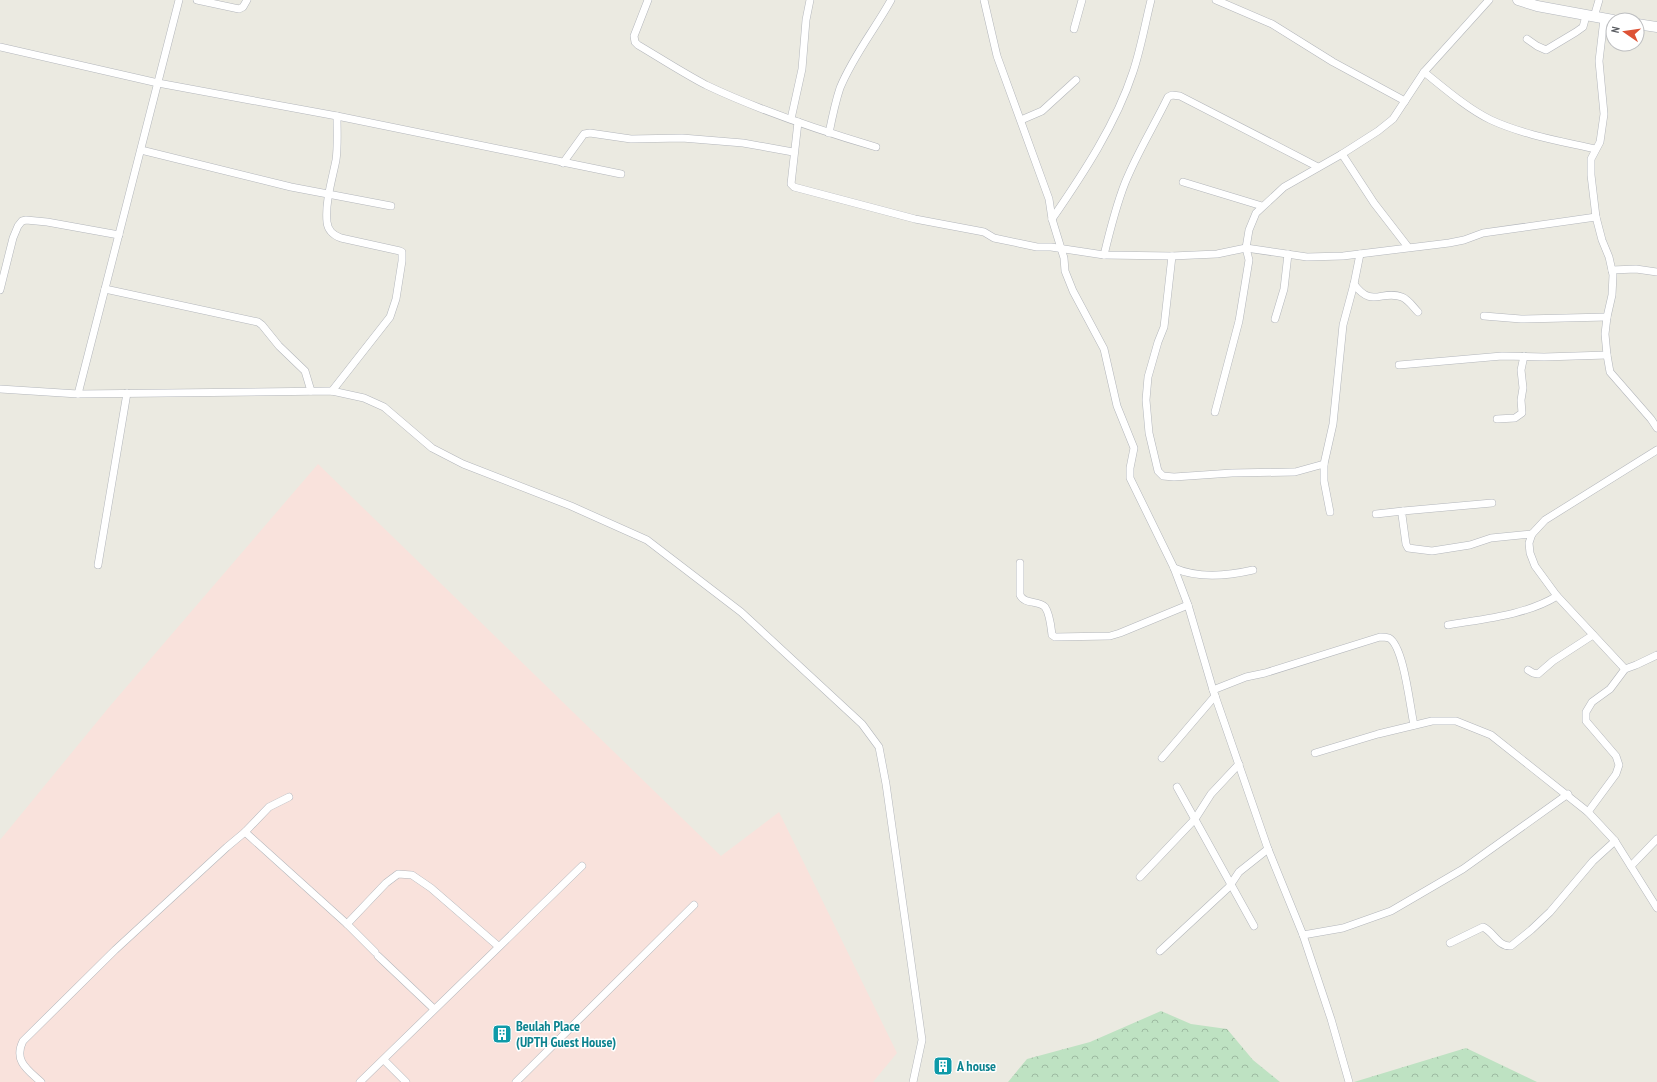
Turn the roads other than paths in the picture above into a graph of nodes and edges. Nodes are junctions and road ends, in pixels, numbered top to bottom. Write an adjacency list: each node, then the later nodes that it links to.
1 (179, 0): 22 (street)
2 (197, 0): 3 (street)
3 (247, 0)
4 (648, 0): 25 (street)
5 (810, 0): 25 (street)
6 (892, 0): 27 (street)
7 (984, 0): 26 (street)
8 (1082, 0): 17 (street)
9 (1151, 0): 41 (street)
10 (1216, 0): 23 (street)
11 (1489, 0): 20 (street)
12 (1518, 0): 14 (street)
13 (1599, 0): 14 (street)
14 (1599, 18): 18 (street); 29 (street)
15 (1645, 25): 16 (street)
16 (1657, 27)
17 (1074, 29)
18 (1527, 39)
19 (0, 47): 22 (street)
20 (1424, 72): 23 (street); 29 (street)
21 (1076, 80): 26 (street)
22 (158, 83): 24 (street); 30 (street)
23 (1405, 101): 32 (street)
24 (337, 116): 33 (street); 37 (street)
25 (794, 120): 27 (street); 31 (street)
26 (1021, 120): 41 (street)
27 (829, 133): 28 (street)
28 (876, 147)
29 (1595, 149): 40 (street)
30 (140, 150): 37 (street); 42 (street)
31 (793, 152): 33 (street); 45 (street)
32 (1342, 154): 34 (street); 43 (street)
33 (563, 163): 35 (street)
34 (1318, 167): 39 (street); 46 (street)
35 (621, 174)
36 (1183, 182): 39 (street)
37 (329, 195): 38 (street); 64 (street)
38 (391, 206)
39 (1262, 206): 44 (street)
40 (1596, 217): 43 (street); 50 (street)
41 (1052, 219): 45 (street)
42 (119, 235): 53 (street); 54 (street)
43 (1408, 247): 48 (street)
44 (1246, 248): 47 (street); 49 (street); 67 (street)
45 (1061, 249): 46 (street); 79 (street)
46 (1104, 254): 49 (street)
47 (1288, 254): 48 (street); 58 (street)
48 (1360, 254): 52 (street)
49 (1172, 256): 71 (street)
50 (1612, 270): 51 (street); 57 (street)
51 (1657, 272)
52 (1354, 284): 55 (street); 71 (street)
53 (104, 289): 63 (street); 65 (street)
54 (0, 290)
55 (1418, 312)
56 (1484, 316): 57 (street)
57 (1607, 317): 59 (street)
58 (1275, 320)
59 (1607, 355): 60 (street); 69 (street)
60 (1524, 356): 61 (street); 68 (street)
61 (1399, 364)
62 (0, 389): 65 (street)
63 (311, 391): 64 (street); 66 (street)
64 (332, 391): 120 (street)
65 (78, 394): 66 (street)
66 (127, 394): 78 (street)
67 (1215, 412)
68 (1497, 419)
69 (1657, 428)
70 (1657, 450): 76 (street)
71 (1324, 464): 74 (street)
72 (1492, 503): 73 (street)
73 (1403, 511): 75 (street); 76 (street)
74 (1330, 512)
75 (1376, 514)
76 (1532, 534): 81 (street)
77 (1020, 563): 82 (street)
78 (98, 565)
79 (1174, 568): 80 (street); 82 (street)
80 (1253, 570)
81 (1557, 596): 83 (street); 84 (street)
82 (1188, 605): 88 (street)
83 (1448, 625)
84 (1593, 635): 86 (street); 87 (street)
85 (1657, 655): 86 (street)
86 (1625, 669): 96 (street)
87 (1528, 670)
88 (1214, 693): 89 (street); 91 (street); 92 (street)
89 (1414, 725): 90 (street); 94 (street)
90 (1315, 753)
91 (1162, 758)
92 (1239, 764): 97 (street); 101 (street)
93 (1176, 787): 97 (street)
94 (1568, 794): 96 (street); 110 (street)
95 (289, 797): 98 (street)
96 (1588, 812): 100 (street)
97 (1195, 819): 104 (street); 105 (street)
98 (245, 832): 108 (street); 116 (street)
99 (1657, 839): 103 (street)
100 (1615, 841): 103 (street); 111 (street)
101 (1268, 849): 105 (street); 110 (street)
102 (582, 866): 112 (street)
103 (1631, 866): 107 (street)
104 (1140, 877)
105 (1231, 883): 109 (street); 113 (street)
106 (694, 905): 119 (street)
107 (1657, 908)
108 (348, 924): 112 (street); 114 (street)
109 (1254, 926)
110 (1303, 935): 121 (street)
111 (1450, 943)
112 (498, 946): 114 (street)
113 (1160, 951)
114 (434, 1009): 115 (street)
115 (384, 1060): 117 (street); 118 (street)
116 (41, 1082)
117 (360, 1082)
118 (406, 1082)
119 (516, 1082)
120 (913, 1082)
121 (1349, 1082)

